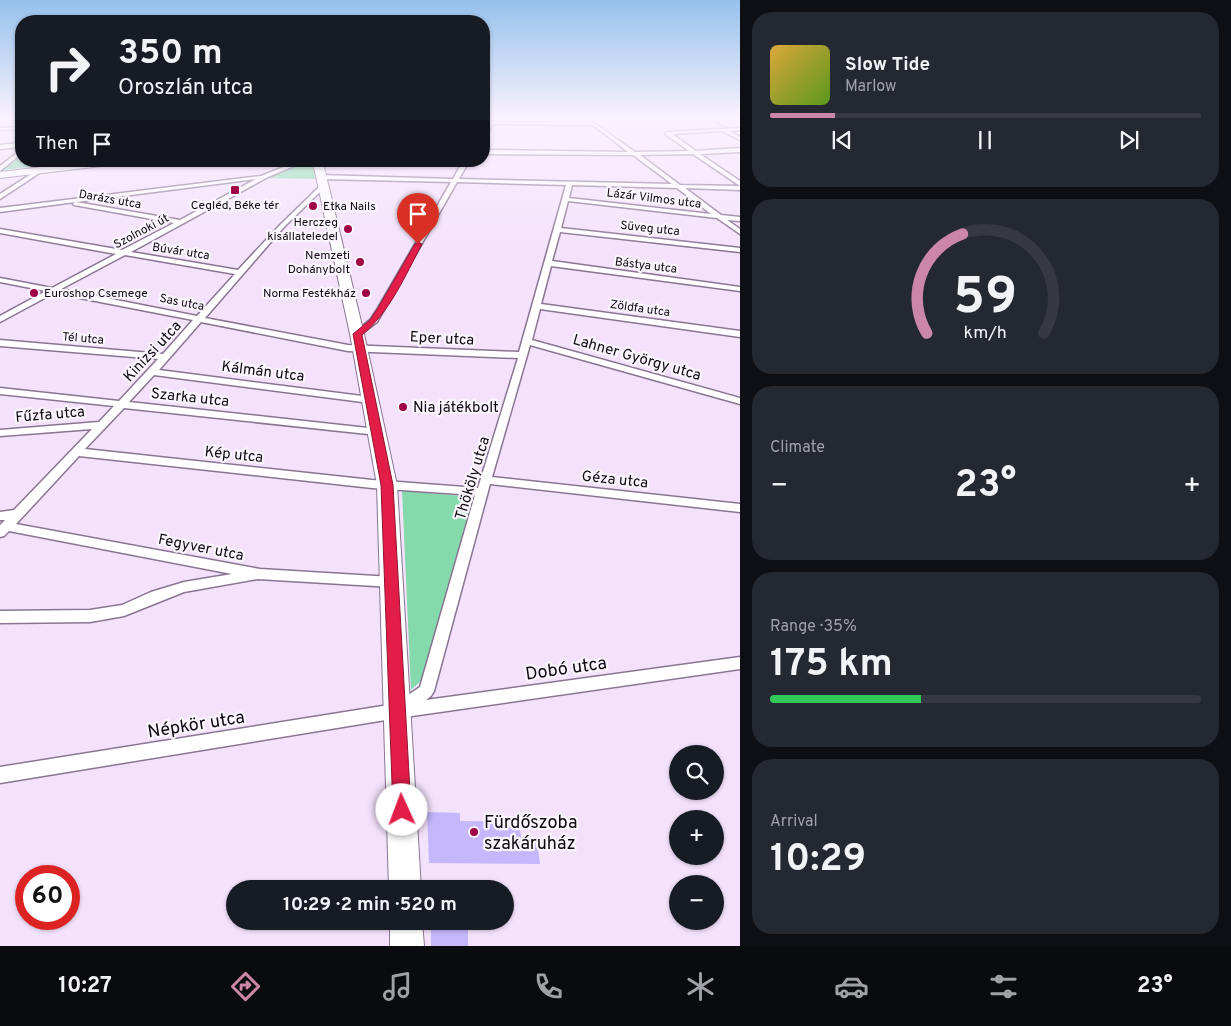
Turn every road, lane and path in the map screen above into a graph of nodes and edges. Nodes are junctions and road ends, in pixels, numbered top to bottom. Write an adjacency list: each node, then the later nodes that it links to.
1 (644, 161): 13 (street)
2 (707, 161): 14 (street)
3 (67, 167): 7 (main road)
4 (288, 167): 9 (street, Szolnoki út)
5 (298, 167): 10 (street, Szolnoki út)
6 (462, 167): 11 (street)
7 (41, 170): 8 (main road); 15 (street)
8 (0, 175)
9 (266, 176): 17 (street); 22 (street, Szolnoki út)
10 (321, 177): 11 (street); 18 (street, Kinizsi utca); 18 (street); 38 (main road)
11 (454, 180): 12 (street); 38 (street)
12 (570, 183): 13 (street); 16 (street, Thököly utca)
13 (680, 186): 14 (street); 20 (street)
14 (740, 186)
15 (0, 197)
16 (565, 199): 20 (street, Lázár Vilmos utca); 23 (street, Thököly utca)
17 (65, 202): 19 (street); 22 (street, Darázs utca)
18 (305, 202): 29 (street, Kinizsi utca)
19 (0, 210)
20 (720, 217): 21 (street, Lázár Vilmos utca); 25 (street)
21 (740, 219)
22 (181, 222): 27 (street, Szolnoki út)
23 (557, 230): 26 (street, Süveg utca); 28 (street, Thököly utca)
24 (0, 231): 27 (street, Búvár utca)
25 (740, 232)
26 (740, 250)
27 (123, 253): 29 (street, Búvár utca); 32 (street, Szolnoki út)
28 (549, 263): 31 (street, Bástya utca); 33 (street, Thököly utca)
29 (240, 272): 34 (street, Kinizsi utca)
30 (0, 280): 32 (street, Sas utca)
31 (740, 289)
32 (53, 291): 34 (street, Sas utca); 35 (street, Szolnoki út)
33 (536, 306): 36 (street, Zöldfa utca); 37 (street, Thököly utca)
34 (201, 318): 38 (street, Sas utca); 41 (street, Kinizsi utca)
35 (0, 319)
36 (740, 334)
37 (527, 340): 40 (street, Thököly utca); 45 (street, Lahner György utca)
38 (358, 341): 40 (street, Eper utca); 44 (main road)
39 (0, 343): 41 (street, Tél utca)
40 (523, 355): 51 (street, Thököly utca)
41 (165, 357): 42 (street, Kinizsi utca)
42 (152, 372): 44 (street, Kálmán utca); 46 (street, Kinizsi utca)
43 (0, 391): 46 (street, Szarka utca)
44 (370, 400): 48 (main road)
45 (740, 401)
46 (120, 405): 47 (street, Kinizsi utca); 48 (street, Szarka utca)
47 (102, 425): 49 (street, Fűzfa utca); 50 (street, Kinizsi utca)
48 (377, 432): 52 (main road)
49 (0, 433)
50 (77, 452): 52 (street, Kép utca); 55 (street, Kinizsi utca)
51 (487, 480): 53 (street, Thököly utca); 54 (street, Géza utca)
52 (387, 485): 53 (street); 57 (main road)
53 (482, 492): 60 (street, Thököly utca)
54 (740, 508)
55 (2, 525): 56 (street, Fegyver utca)
56 (260, 574): 57 (street, Fegyver utca); 58 (street)
57 (392, 582): 60 (main road)
58 (0, 617)
59 (740, 663): 60 (street, Dobó utca)
60 (398, 711): 61 (street, Népkör utca); 62 (main road)
61 (0, 775)
62 (405, 880)
63 (406, 930): 64 (main road)
64 (407, 946)

